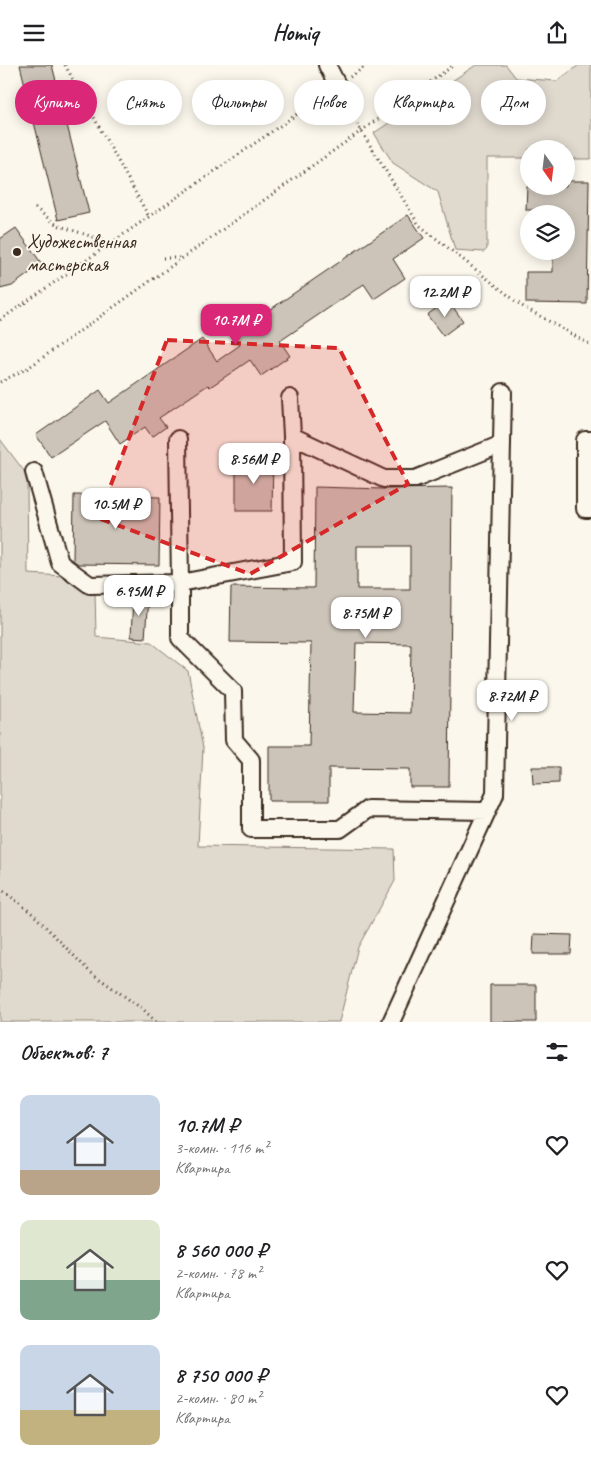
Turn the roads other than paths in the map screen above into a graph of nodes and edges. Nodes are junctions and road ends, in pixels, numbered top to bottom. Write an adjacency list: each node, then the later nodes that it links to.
1 (327, 65): 2 (street)
2 (335, 80)
3 (503, 392): 8 (street)
4 (290, 398): 5 (street)
5 (292, 436): 8 (street); 11 (street)
6 (178, 439): 11 (street)
7 (591, 440): 10 (street)
8 (502, 444): 12 (street)
9 (34, 473): 11 (street)
10 (591, 509)
11 (180, 583): 12 (street)
12 (487, 811): 13 (street)
13 (391, 1022)

